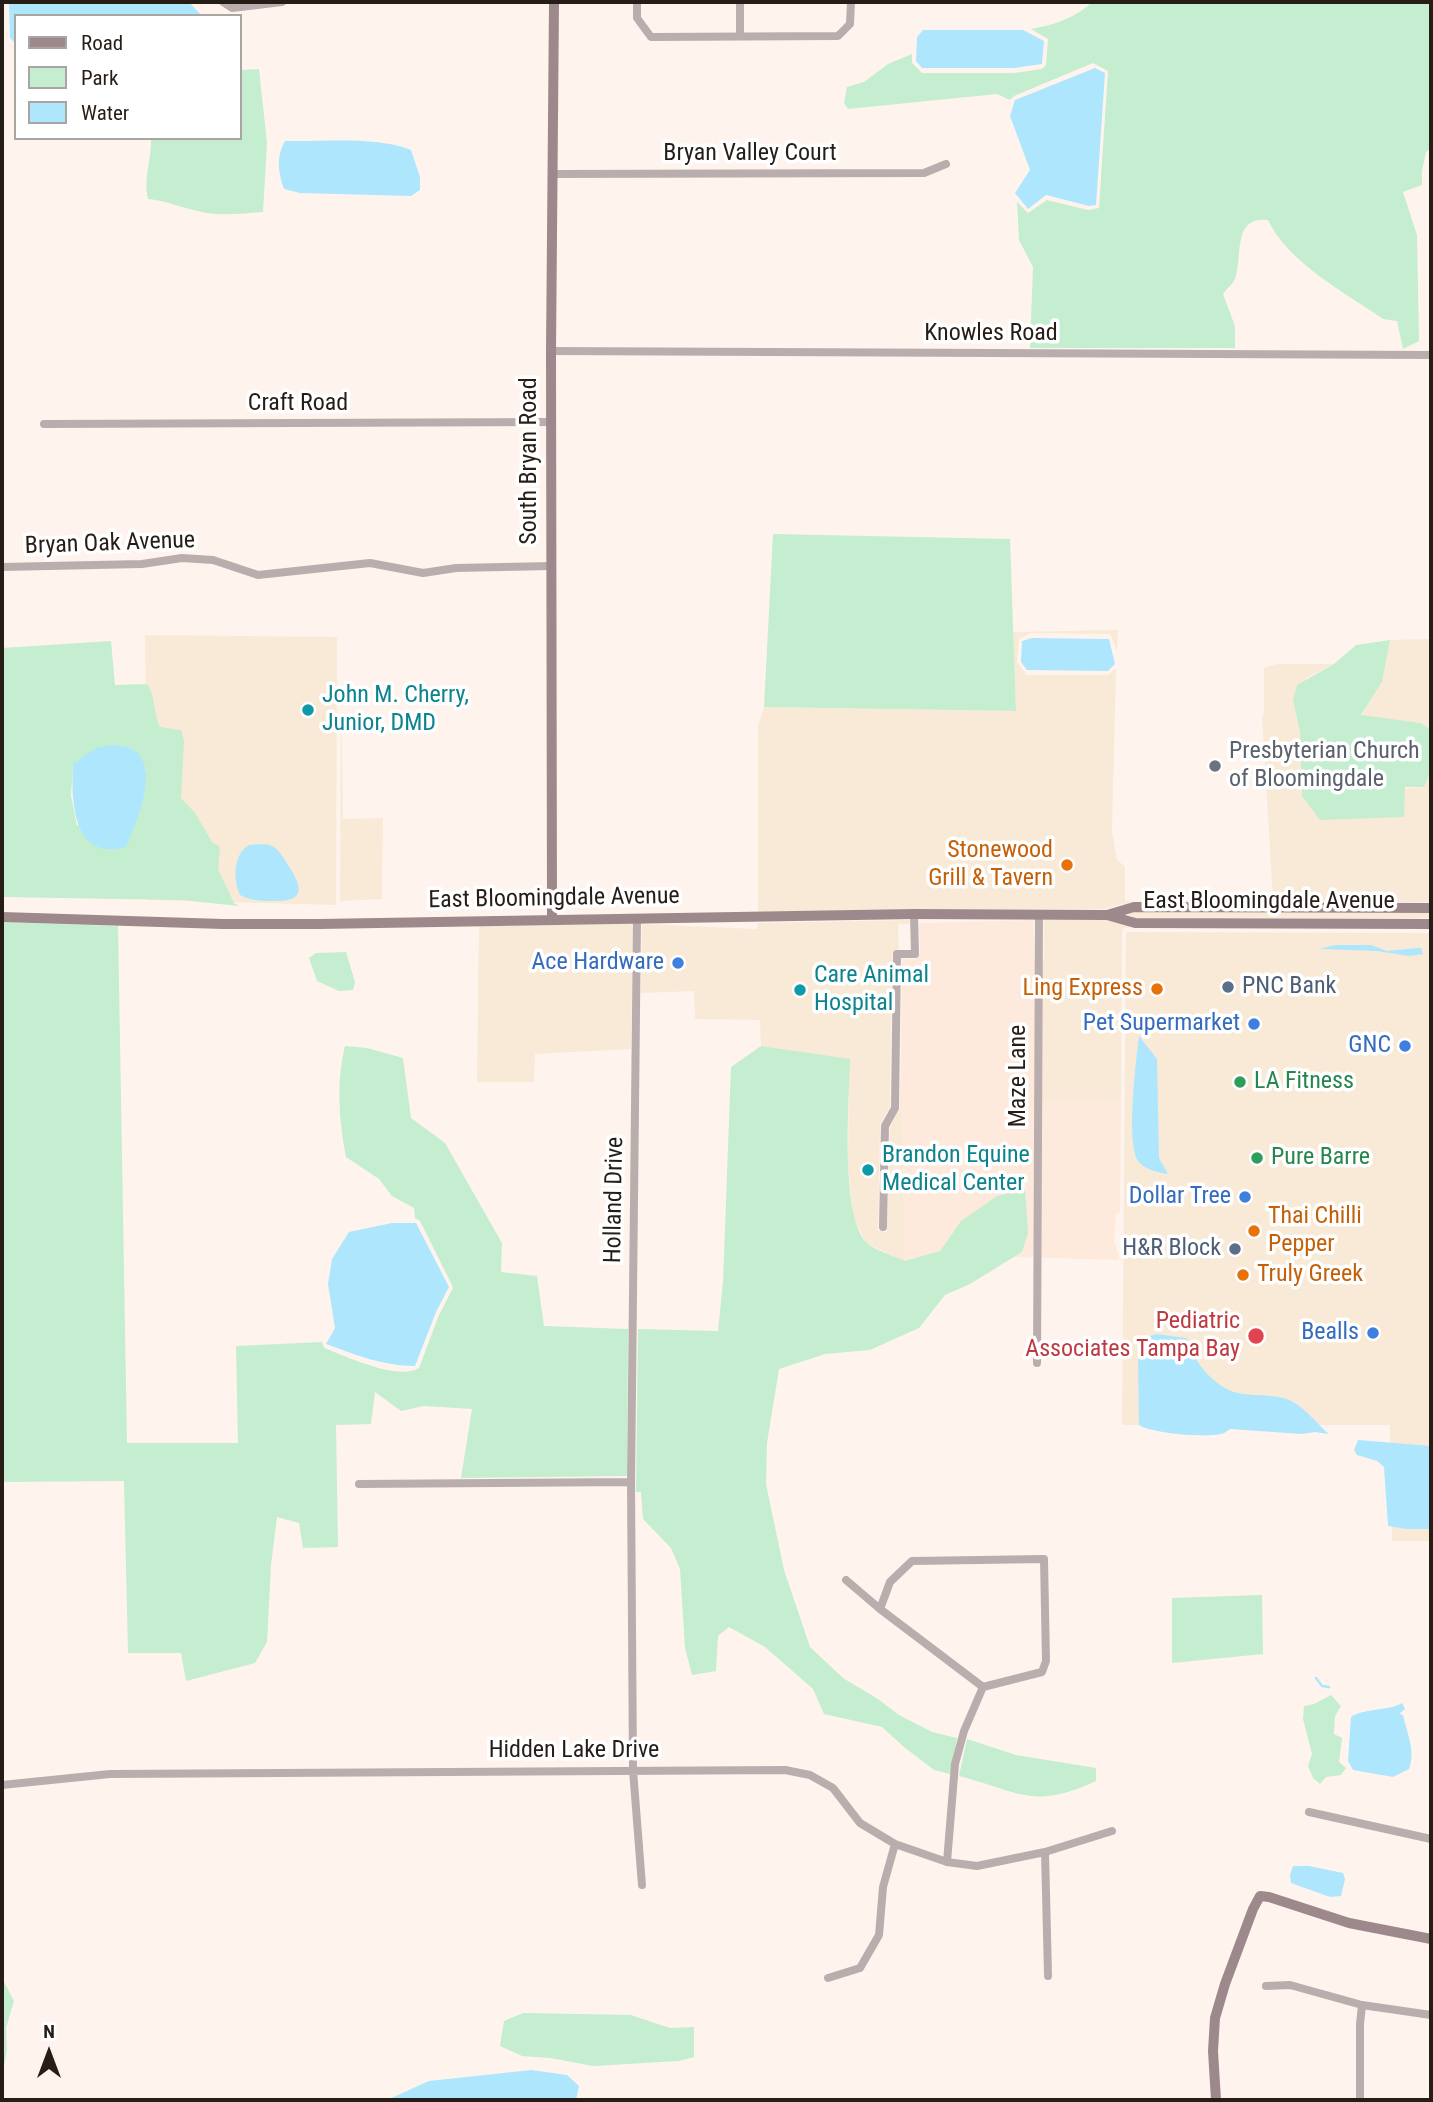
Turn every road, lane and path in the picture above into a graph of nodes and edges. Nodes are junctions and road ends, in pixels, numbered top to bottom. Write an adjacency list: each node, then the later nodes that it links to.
1 (223, 2): 2 (street)
2 (282, 2)
3 (554, 2): 9 (main road, South Bryan Road)
4 (637, 2): 7 (street)
5 (740, 2): 7 (street)
6 (851, 2): 7 (street)
7 (740, 36)
8 (946, 164): 9 (street, Bryan Valley Court)
9 (552, 174): 10 (main road, South Bryan Road)
10 (551, 351): 11 (street, Knowles Road); 12 (main road, South Bryan Road)
11 (1431, 355)
12 (552, 422): 13 (street, Craft Road); 14 (main road, South Bryan Road)
13 (44, 425)
14 (551, 566): 15 (street, Bryan Oak Avenue); 22 (main road, South Bryan Road)
15 (2, 567)
16 (1431, 908): 19 (main road, East Bloomingdale Avenue)
17 (914, 914): 18 (main road, East Bloomingdale Avenue); 21 (main road, East Bloomingdale Avenue); 24 (street)
18 (1039, 914): 19 (main road, East Bloomingdale Avenue); 25 (street, Maze Lane)
19 (1107, 915): 23 (main road, East Bloomingdale Avenue)
20 (2, 917): 22 (main road, East Bloomingdale Avenue)
21 (637, 919): 22 (main road, East Bloomingdale Avenue); 26 (street, Holland Drive)
22 (552, 920)
23 (1431, 924)
24 (883, 1227)
25 (1037, 1363)
26 (631, 1482): 27 (street); 31 (street, Holland Drive)
27 (359, 1484)
28 (846, 1580): 29 (street)
29 (880, 1609): 30 (street); 30 (street)
30 (983, 1687): 38 (street)
31 (633, 1770): 32 (street, Hidden Lake Drive); 36 (street, Hidden Lake Drive); 39 (street, Holland Drive)
32 (2, 1785)
33 (1309, 1812): 35 (street)
34 (1112, 1831): 37 (street, Hidden Lake Drive)
35 (1431, 1839)
36 (895, 1844): 38 (street, Hidden Lake Drive); 42 (street)
37 (1045, 1852): 38 (street, Hidden Lake Drive); 41 (street)
38 (947, 1861)
39 (642, 1885)
40 (1431, 1939): 46 (main road)
41 (1048, 1976)
42 (828, 1979)
43 (1266, 1986): 44 (street)
44 (1362, 2005): 45 (street); 47 (street)
45 (1431, 2015)
46 (1216, 2100)
47 (1360, 2100)

